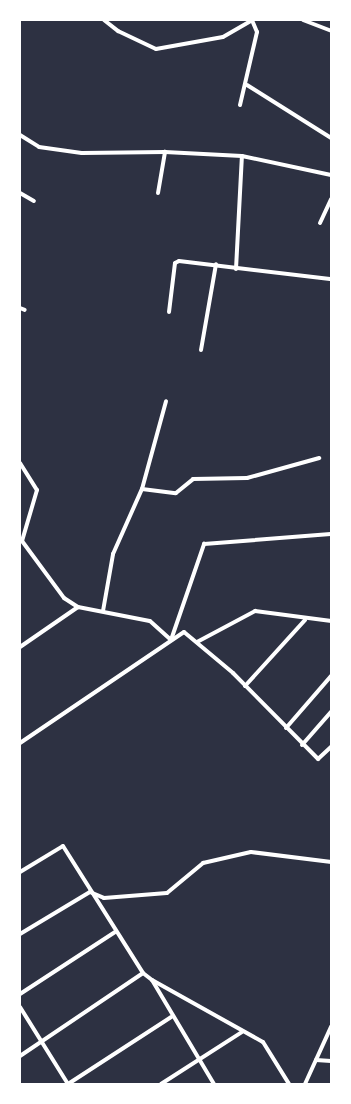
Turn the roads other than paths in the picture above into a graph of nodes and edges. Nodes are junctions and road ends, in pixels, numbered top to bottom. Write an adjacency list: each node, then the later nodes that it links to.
1 (104, 20): 2 (street)
2 (252, 20): 5 (street)
3 (303, 20): 4 (street)
4 (331, 31)
5 (247, 85): 6 (street); 8 (street)
6 (240, 105)
7 (20, 135): 9 (street)
8 (331, 138)
9 (165, 152): 10 (street); 13 (street)
10 (242, 156): 11 (street); 18 (street)
11 (331, 175)
12 (20, 193): 15 (street)
13 (158, 193)
14 (331, 199): 16 (street)
15 (34, 202)
16 (320, 223)
17 (216, 264): 18 (street); 22 (street); 23 (street)
18 (236, 269): 19 (street)
19 (330, 279)
20 (20, 308): 21 (street)
21 (25, 310)
22 (169, 312)
23 (200, 350)
24 (166, 401): 27 (street)
25 (319, 458): 27 (street)
26 (20, 463): 28 (street)
27 (142, 489): 32 (street)
28 (27, 520): 29 (street); 31 (street)
29 (20, 526)
30 (331, 534): 35 (street)
31 (78, 608): 32 (street); 37 (street)
32 (103, 611): 35 (street)
33 (305, 620): 34 (street); 36 (street); 39 (street)
34 (331, 621)
35 (171, 640): 36 (street); 42 (street)
36 (197, 642): 39 (street)
37 (20, 647)
38 (331, 676): 41 (street)
39 (245, 686): 41 (street)
40 (331, 712): 43 (street)
41 (286, 728): 43 (street)
42 (20, 743)
43 (302, 745): 44 (street)
44 (331, 747)
45 (331, 862): 47 (street)
46 (20, 872): 47 (street)
47 (90, 892): 48 (street); 49 (street)
48 (115, 932): 50 (street); 52 (street)
49 (20, 934)
50 (143, 974): 51 (street); 57 (street)
51 (152, 980): 54 (street); 56 (street)
52 (20, 994)
53 (20, 1007): 57 (street)
54 (171, 1017): 57 (street); 59 (street)
55 (331, 1027): 60 (street)
56 (242, 1032): 59 (street); 64 (street)
57 (42, 1042): 58 (street)
58 (20, 1056)
59 (199, 1060): 62 (street); 63 (street)
60 (316, 1060): 61 (street); 65 (street)
61 (331, 1061)
62 (160, 1084)
63 (214, 1084)
64 (290, 1084)
65 (305, 1084)

